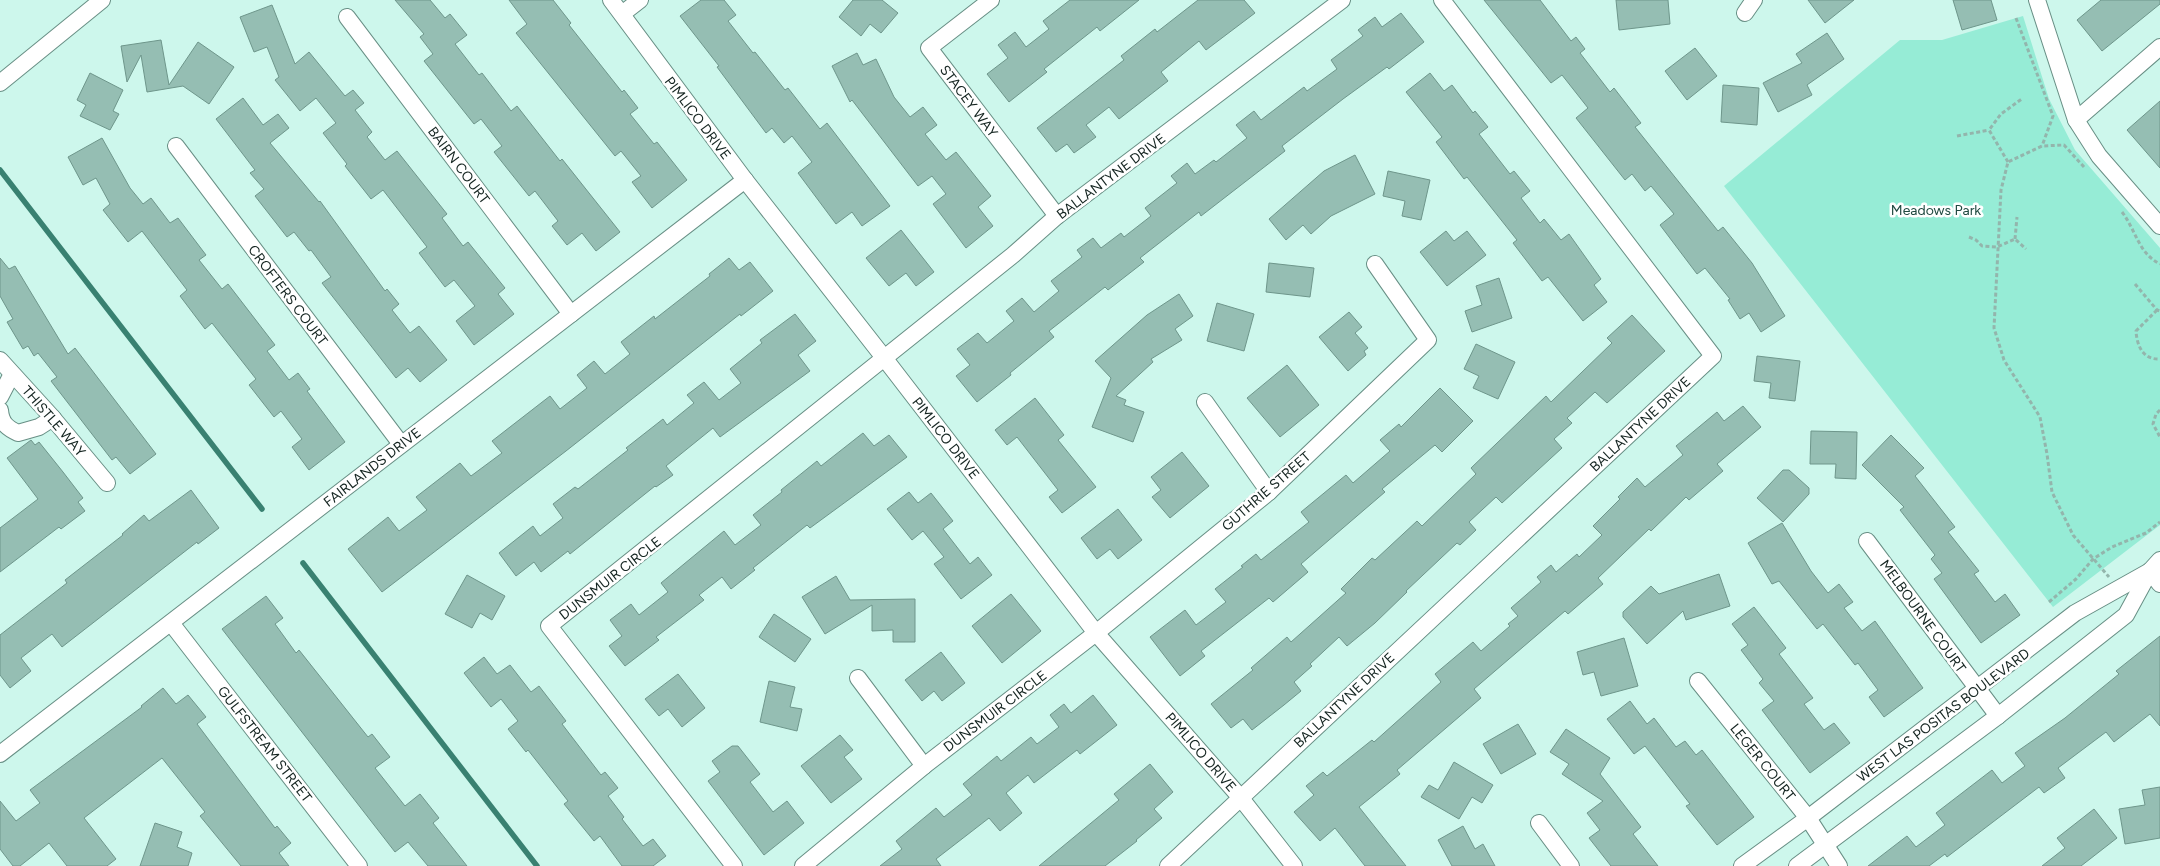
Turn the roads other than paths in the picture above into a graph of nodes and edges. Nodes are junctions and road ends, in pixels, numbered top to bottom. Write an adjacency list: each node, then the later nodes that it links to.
1 (102, 0): 13 (street)
2 (611, 0): 9 (street, PIMLICO DRIVE)
3 (640, 0): 9 (street)
4 (991, 0): 17 (street, STACEY WAY)
5 (1342, 0): 17 (street, BALLANTYNE DRIVE)
6 (1442, 0): 42 (street, BALLANTYNE DRIVE)
7 (1754, 0): 10 (street)
8 (2037, 0): 14 (street)
9 (622, 14): 16 (street, PIMLICO DRIVE)
10 (1744, 14)
11 (346, 16): 20 (street, BAIRN COURT)
12 (2160, 47): 14 (street)
13 (0, 84)
14 (2076, 120): 18 (street)
15 (176, 146): 29 (street, CROFTERS COURT)
16 (744, 180): 20 (street, FAIRLANDS DRIVE); 21 (street, PIMLICO DRIVE)
17 (1057, 216): 21 (street, BALLANTYNE DRIVE)
18 (2160, 226)
19 (1375, 264): 31 (street, GUTHRIE STREET)
20 (571, 314): 29 (street, FAIRLANDS DRIVE)
21 (885, 359): 35 (street, PIMLICO DRIVE); 47 (street, DUNSMUIR CIRCLE)
22 (0, 360): 23 (street, THISTLE WAY)
23 (12, 374): 24 (street); 27 (street, THISTLE WAY)
24 (0, 397)
25 (1205, 402): 31 (street)
26 (0, 410): 28 (street)
27 (53, 418): 28 (street); 30 (street, THISTLE WAY)
28 (3, 431)
29 (401, 444): 34 (street, FAIRLANDS DRIVE)
30 (107, 483)
31 (1269, 492): 35 (street, GUTHRIE STREET)
32 (1867, 540): 38 (street, MELBOURNE COURT)
33 (2157, 572): 38 (street, WEST LAS POSITAS BOULEVARD); 39 (street, WEST LAS POSITAS BOULEVARD)
34 (171, 623): 40 (street, FAIRLANDS DRIVE); 46 (street, GULFSTREAM STREET)
35 (1096, 634): 41 (street, DUNSMUIR CIRCLE); 42 (street, PIMLICO DRIVE)
36 (858, 678): 41 (street)
37 (1698, 681): 43 (street, LEGER COURT)
38 (1977, 689): 39 (street, MELBOURNE COURT); 43 (street, WEST LAS POSITAS BOULEVARD)
39 (1998, 716): 45 (street, WEST LAS POSITAS BOULEVARD)
40 (0, 754)
41 (924, 766): 48 (street, DUNSMUIR CIRCLE)
42 (1240, 798): 49 (street); 50 (street, PIMLICO DRIVE)
43 (1808, 818): 45 (street, LEGER COURT); 52 (street, WEST LAS POSITAS BOULEVARD)
44 (1539, 824): 51 (street)
45 (1824, 845): 53 (street, WEST LAS POSITAS BOULEVARD); 54 (street, LEGER COURT)
46 (359, 866)
47 (734, 866)
48 (803, 866)
49 (1168, 866)
50 (1294, 866)
51 (1571, 866)
52 (1742, 866)
53 (1796, 866)
54 (1839, 866)

